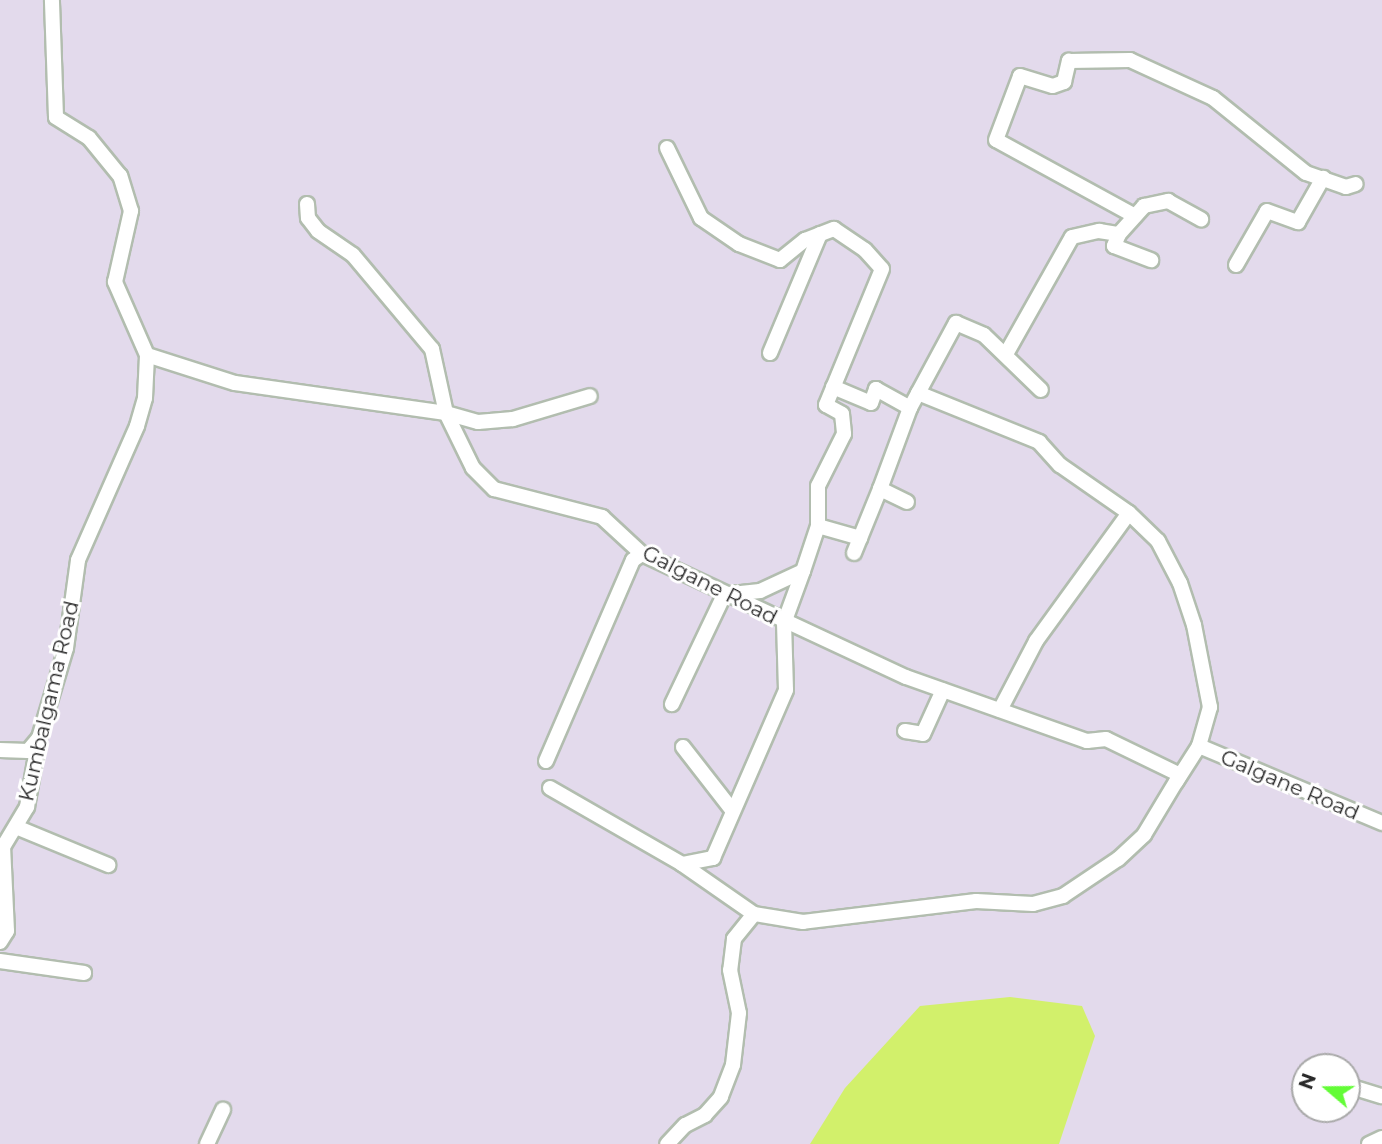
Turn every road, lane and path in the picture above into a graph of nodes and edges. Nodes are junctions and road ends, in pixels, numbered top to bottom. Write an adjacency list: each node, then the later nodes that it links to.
1 (52, 0): 14 (street, Kumbalgama Road)
2 (667, 148): 8 (street)
3 (1323, 178): 4 (street); 6 (street); 11 (street)
4 (1356, 184)
5 (307, 204): 20 (street, Galgane Road)
6 (1135, 216): 7 (street); 9 (street)
7 (1201, 219)
8 (820, 234): 12 (street); 15 (street)
9 (1119, 234): 10 (street); 13 (street)
10 (1151, 260)
11 (1236, 265)
12 (770, 354)
13 (1006, 354): 16 (street); 17 (street)
14 (148, 355): 20 (street); 35 (street, Kumbalgama Road)
15 (833, 387): 19 (street); 24 (street)
16 (1041, 390)
17 (918, 393): 19 (street); 23 (street)
18 (590, 396): 20 (street)
19 (910, 408): 21 (street)
20 (446, 413): 27 (street, Galgane Road)
21 (880, 489): 22 (street); 25 (street)
22 (907, 502)
23 (1129, 513): 33 (street); 36 (street)
24 (818, 526): 25 (street); 28 (street)
25 (859, 538): 26 (street)
26 (854, 553)
27 (642, 554): 29 (street, Galgane Road); 39 (street)
28 (803, 571): 29 (street); 30 (street)
29 (724, 595): 30 (street, Galgane Road); 32 (street)
30 (785, 623): 31 (street, Galgane Road); 42 (street)
31 (943, 690): 33 (street, Galgane Road); 34 (street)
32 (672, 704)
33 (1000, 710): 40 (street, Galgane Road)
34 (905, 731)
35 (39, 738): 38 (street); 44 (street, Kumbalgama Road)
36 (1199, 746): 40 (street); 43 (street, Galgane Road)
37 (683, 747): 42 (street)
38 (0, 750)
39 (546, 761)
40 (1180, 775): 47 (street); 48 (street)
41 (550, 788): 45 (street)
42 (732, 810): 45 (street)
43 (1382, 823)
44 (16, 827): 46 (street); 49 (street, Kumbalgama Road)
45 (682, 864): 48 (street)
46 (108, 865)
47 (1087, 879)
48 (754, 914): 57 (street)
49 (0, 942)
50 (0, 961): 51 (street)
51 (85, 973)
52 (1361, 1090): 53 (street)
53 (1382, 1096)
54 (223, 1110): 56 (street)
55 (1382, 1138): 58 (street)
56 (207, 1144)
57 (667, 1144)
58 (1369, 1144)

